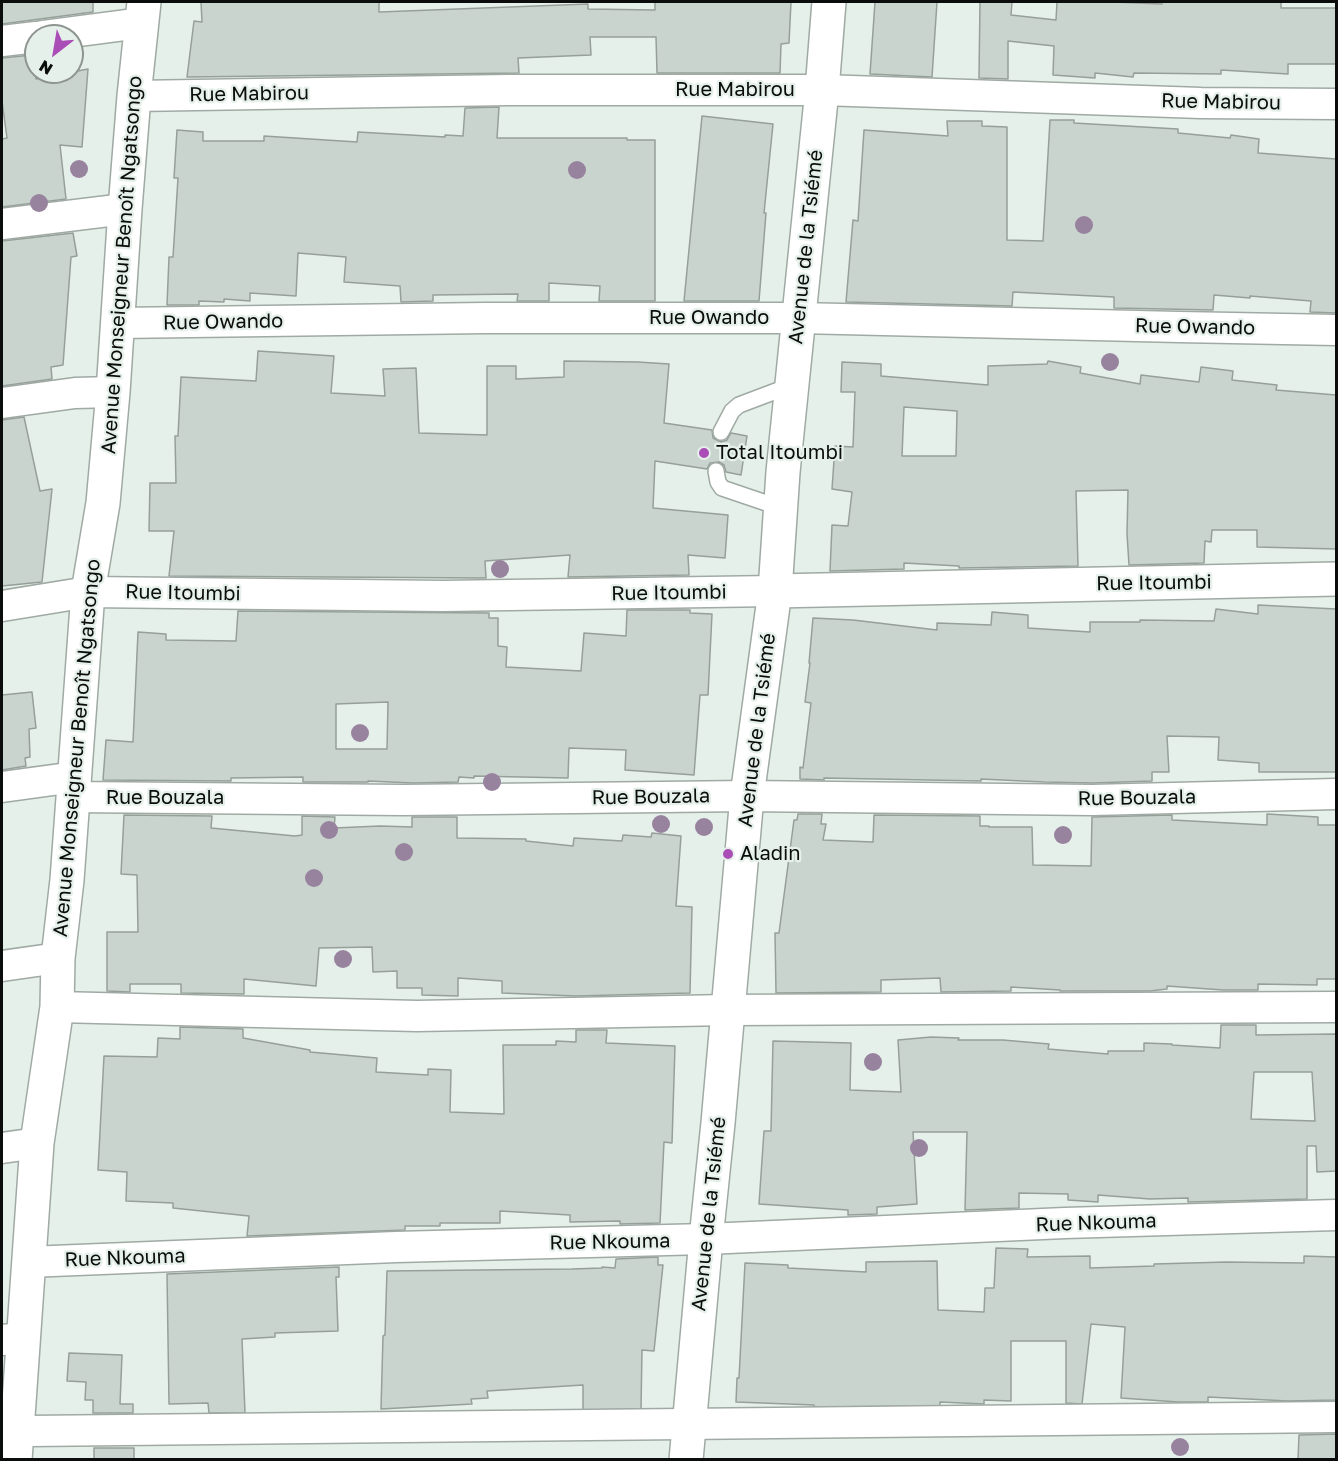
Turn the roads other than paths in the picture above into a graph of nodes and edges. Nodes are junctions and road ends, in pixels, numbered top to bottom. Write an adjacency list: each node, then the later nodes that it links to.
1 (829, 2): 6 (street, Avenue de la Tsiémé)
2 (142, 12): 3 (street); 7 (street, Avenue Monseigneur Benoît Ngatsongo)
3 (84, 26)
4 (24, 38): 5 (street)
5 (2, 41)
6 (822, 90): 7 (street, Rue Mabirou); 8 (street, Rue Mabirou); 11 (street, Avenue de la Tsiémé)
7 (134, 96): 9 (street, Avenue Monseigneur Benoît Ngatsongo)
8 (1336, 104)
9 (125, 209): 10 (street); 12 (street, Avenue Monseigneur Benoît Ngatsongo)
10 (2, 224)
11 (799, 318): 12 (street, Rue Owando); 13 (street, Rue Owando); 14 (street, Avenue de la Tsiémé)
12 (118, 323): 15 (street, Avenue Monseigneur Benoît Ngatsongo)
13 (1336, 330)
14 (792, 385): 17 (lane); 19 (street, Avenue de la Tsiémé)
15 (113, 392): 16 (street); 22 (street, Avenue Monseigneur Benoît Ngatsongo)
16 (2, 403)
17 (722, 432)
18 (716, 471): 19 (lane)
19 (781, 508): 21 (street, Avenue de la Tsiémé)
20 (1336, 579): 21 (street, Rue Itoumbi)
21 (775, 591): 22 (street, Rue Itoumbi); 27 (street, Avenue de la Tsiémé)
22 (88, 592): 23 (street, Rue Itoumbi); 24 (street, Avenue Monseigneur Benoît Ngatsongo)
23 (2, 606)
24 (74, 787): 25 (street, Rue Bouzala); 27 (street, Rue Bouzala); 28 (street, Avenue Monseigneur Benoît Ngatsongo)
25 (2, 788)
26 (1336, 794): 27 (street, Rue Bouzala)
27 (747, 796): 32 (street, Avenue de la Tsiémé)
28 (58, 958): 29 (street); 30 (street, Avenue Monseigneur Benoît Ngatsongo)
29 (2, 966)
30 (57, 1007): 32 (street); 33 (street, Avenue Monseigneur Benoît Ngatsongo)
31 (1336, 1007): 32 (street)
32 (728, 1010): 36 (street, Avenue de la Tsiémé)
33 (36, 1143): 34 (street); 37 (street, Avenue Monseigneur Benoît Ngatsongo)
34 (2, 1148)
35 (1336, 1215): 36 (street, Rue Nkouma)
36 (706, 1239): 37 (street, Rue Nkouma); 40 (street, Avenue de la Tsiémé)
37 (28, 1262): 38 (street, Avenue Monseigneur Benoît Ngatsongo)
38 (12, 1339): 41 (street, Avenue Monseigneur Benoît Ngatsongo)
39 (1336, 1417): 40 (street)
40 (689, 1426): 41 (street); 42 (street, Avenue de la Tsiémé)
41 (16, 1445)
42 (686, 1460)

